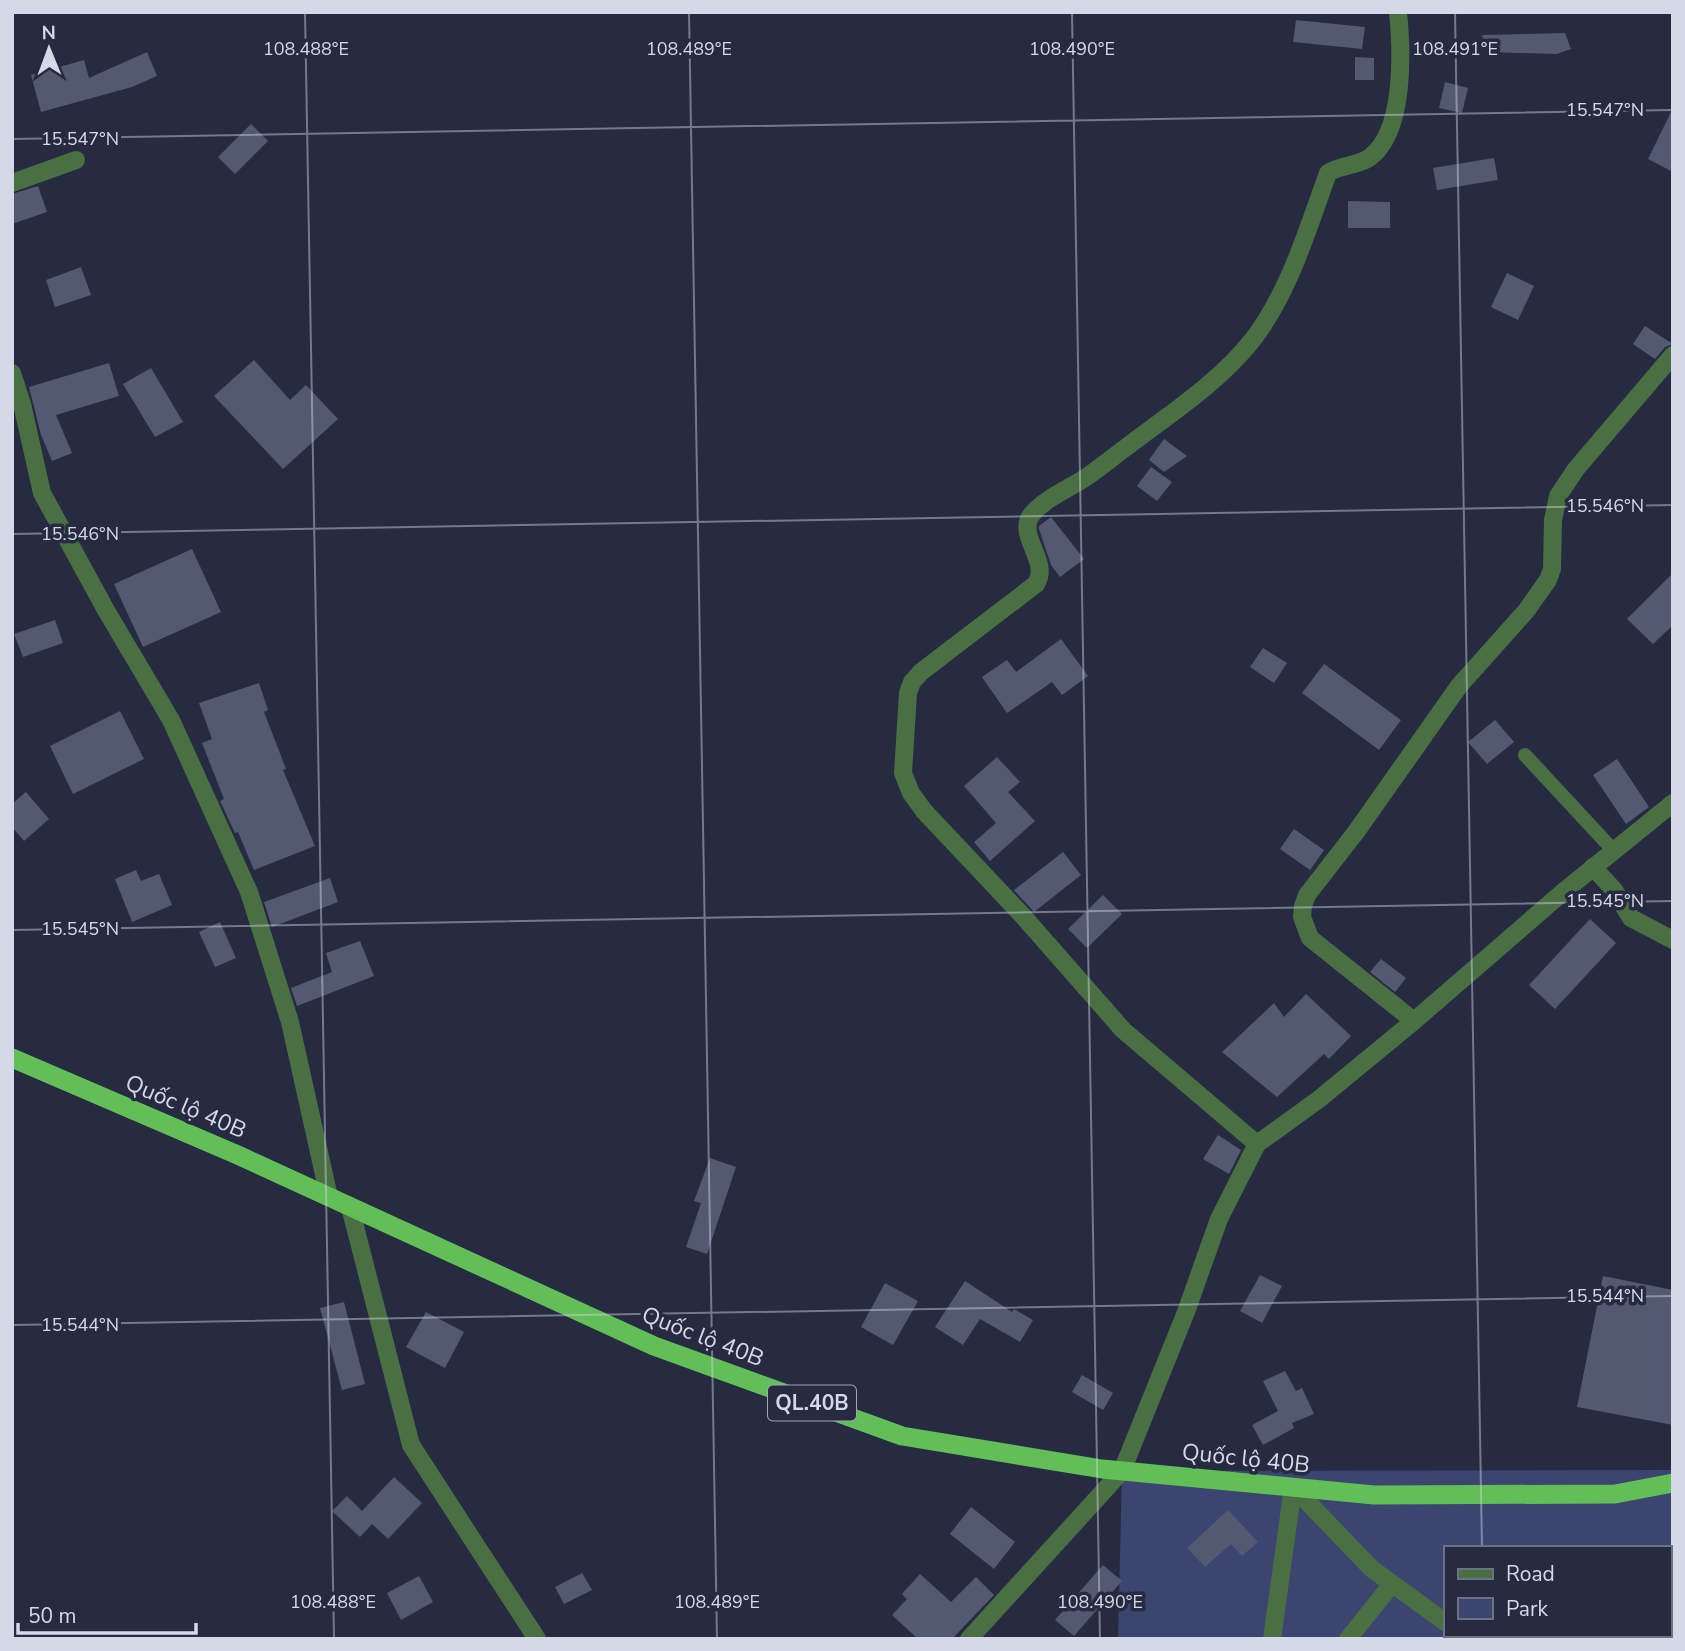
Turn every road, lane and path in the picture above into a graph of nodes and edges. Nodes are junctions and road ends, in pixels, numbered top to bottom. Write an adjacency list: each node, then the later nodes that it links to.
1 (1398, 12): 13 (street)
2 (76, 160): 3 (street)
3 (12, 183)
4 (1673, 355): 11 (street)
5 (12, 373): 14 (street)
6 (1525, 755): 8 (lane)
7 (1673, 803): 8 (street)
8 (1614, 851): 9 (street)
9 (1593, 867): 10 (street); 11 (street)
10 (1673, 940)
11 (1414, 1020): 13 (street)
12 (12, 1058): 14 (highway, Quốc lộ 40B / QL.40B)
13 (1257, 1144): 16 (street)
14 (329, 1197): 15 (highway, Quốc lộ 40B / QL.40B)
15 (350, 1207): 16 (highway, Quốc lộ 40B / QL.40B); 21 (street)
16 (1122, 1471): 18 (highway, Quốc lộ 40B / QL.40B); 22 (street)
17 (1673, 1483): 18 (highway, Quốc lộ 40B / QL.40B)
18 (1293, 1488): 19 (street); 23 (street)
19 (1392, 1584): 20 (street); 24 (street)
20 (1444, 1621)
21 (537, 1639)
22 (969, 1639)
23 (1272, 1639)
24 (1348, 1639)

